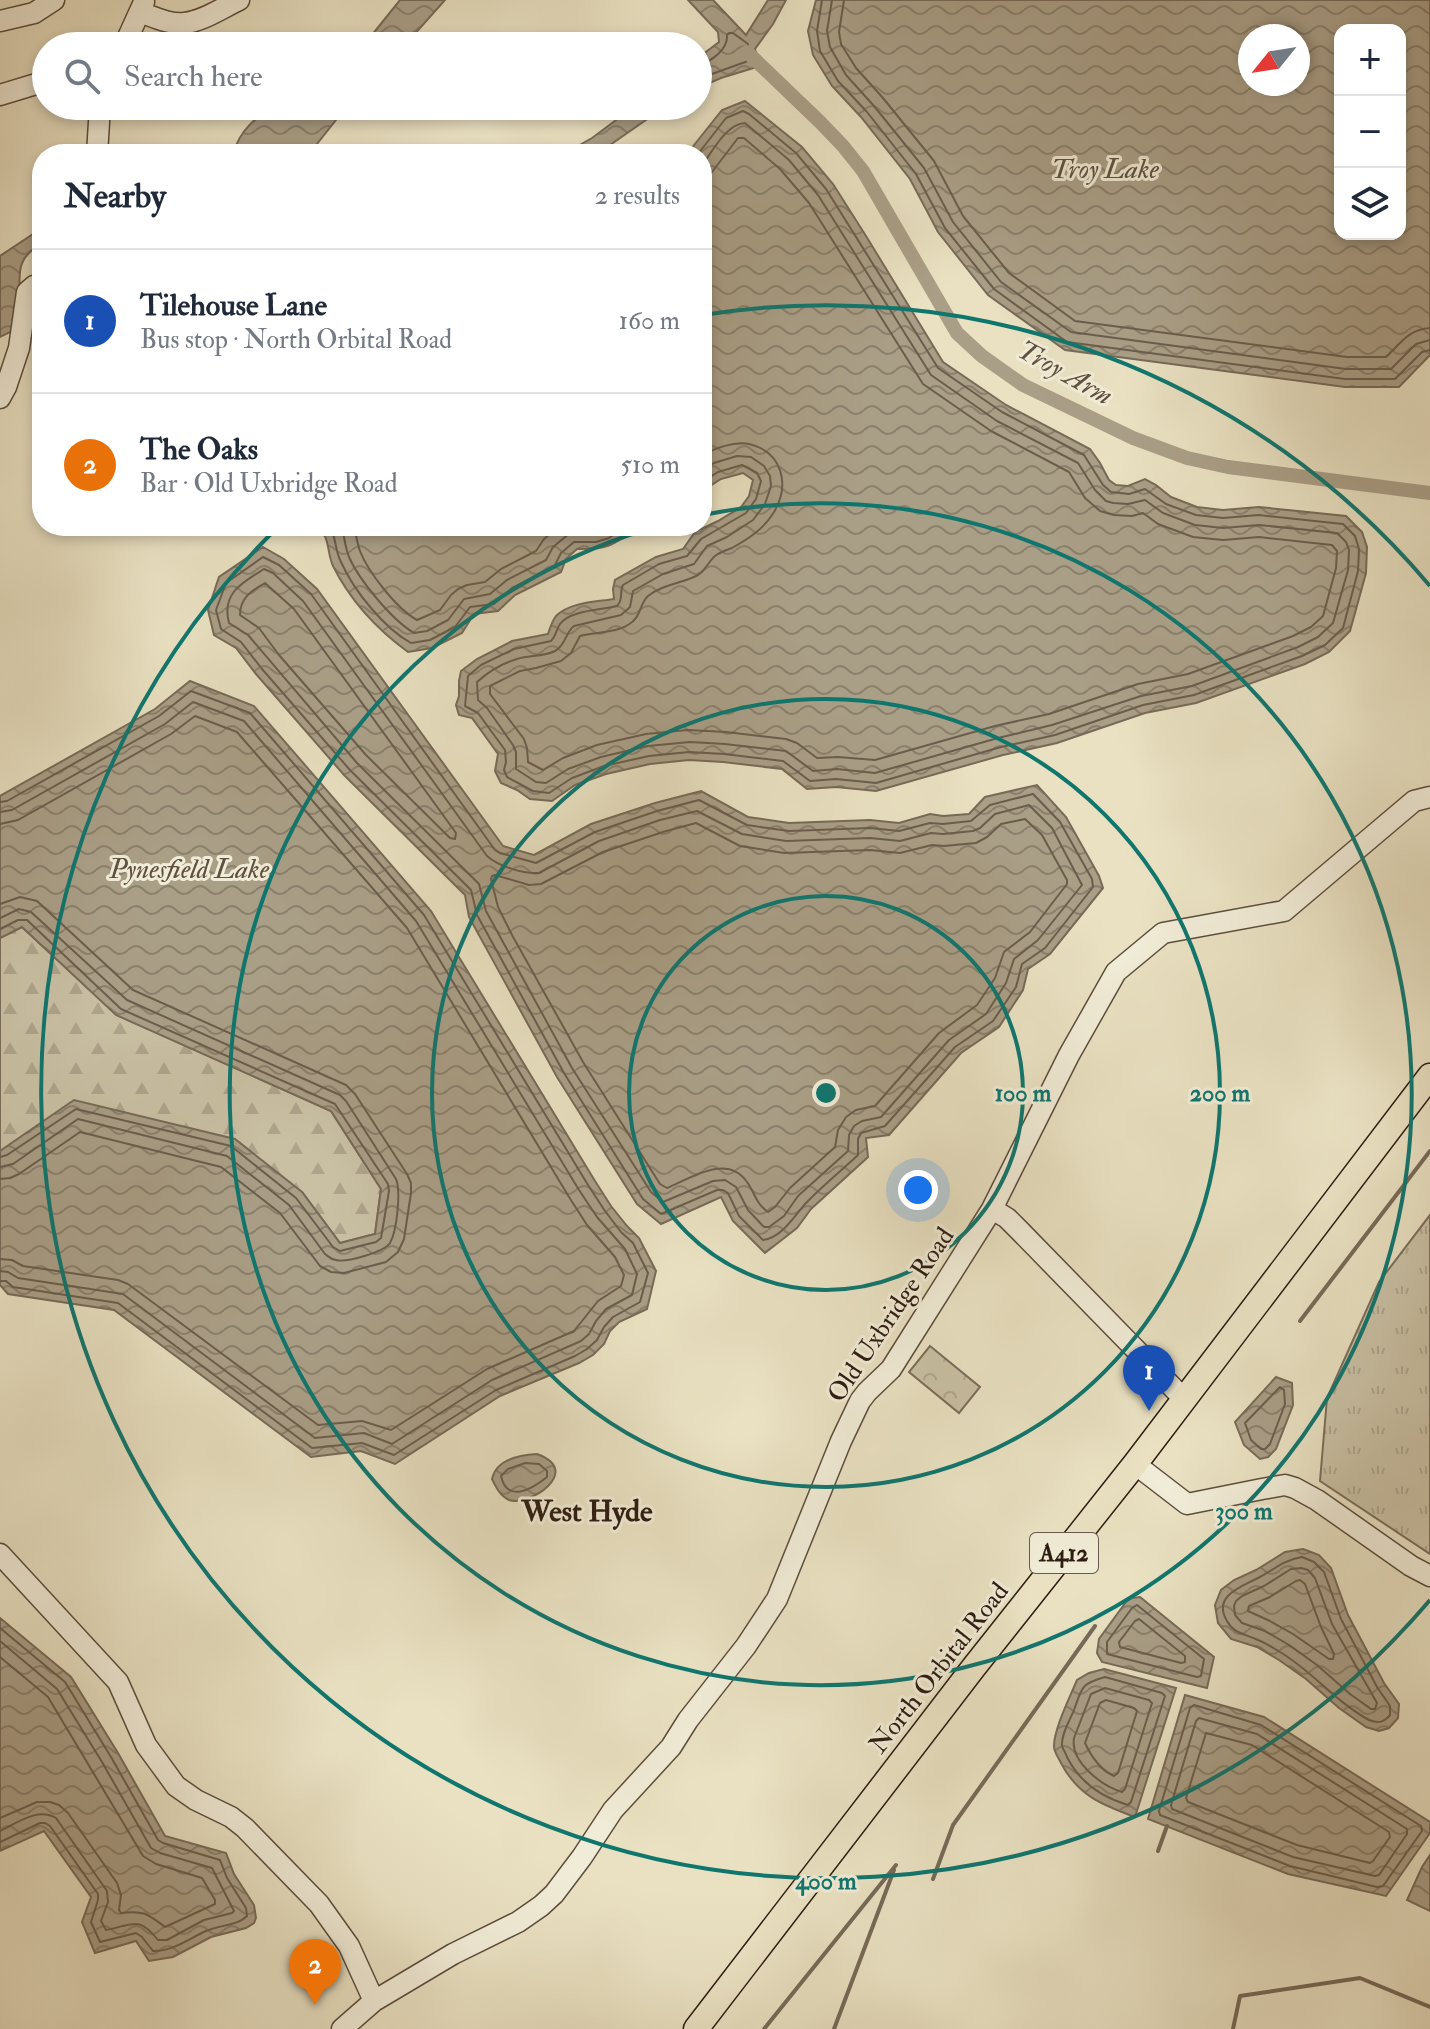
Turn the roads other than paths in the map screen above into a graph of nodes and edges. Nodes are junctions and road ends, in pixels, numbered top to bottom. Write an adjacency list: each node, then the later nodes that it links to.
1 (54, 0): 4 (street)
2 (239, 0): 3 (street)
3 (143, 6): 5 (street)
4 (0, 21)
5 (131, 32)
6 (32, 85): 7 (street)
7 (0, 95)
8 (99, 120): 9 (street)
9 (98, 144)
10 (32, 299): 11 (street)
11 (4, 391)
12 (1430, 797): 14 (street, Old Uxbridge Road)
13 (1430, 1076): 15 (main road, North Orbital Road / A412)
14 (992, 1209): 15 (street); 19 (street, Old Uxbridge Road)
15 (1183, 1398): 16 (main road, North Orbital Road / A412)
16 (1135, 1464): 18 (street); 21 (main road, North Orbital Road / A412)
17 (0, 1554): 19 (street)
18 (1430, 1576)
19 (374, 2001): 20 (street, Old Uxbridge Road)
20 (342, 2029)
21 (696, 2029)

